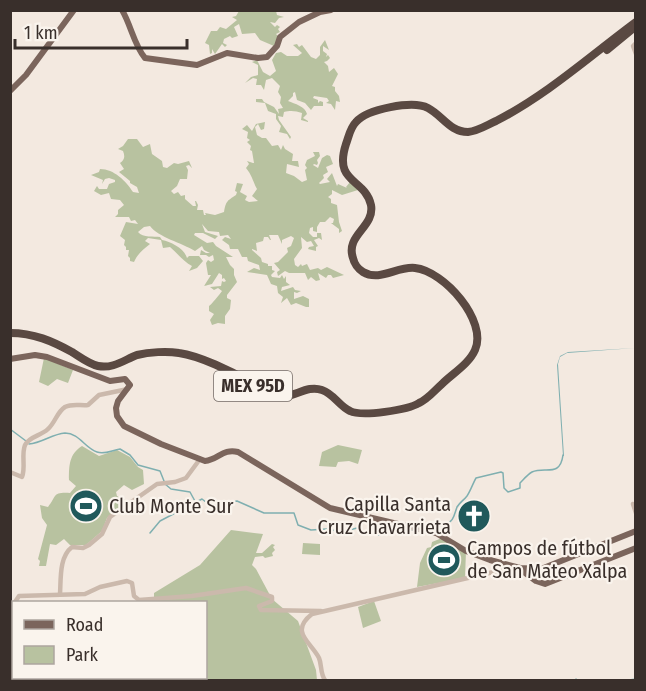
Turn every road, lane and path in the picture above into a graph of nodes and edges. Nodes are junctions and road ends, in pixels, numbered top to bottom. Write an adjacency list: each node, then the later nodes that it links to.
1 (74, 10): 9 (main road)
2 (122, 10): 3 (main road)
3 (331, 10)
4 (636, 26): 7 (highway); 7 (highway, MEX 95D); 8 (highway, MEX 95D)
5 (636, 43): 6 (street)
6 (636, 54)
7 (583, 65): 8 (highway); 10 (highway, MEX 95D)
8 (557, 82): 10 (highway, MEX 95D)
9 (10, 91)
10 (10, 334)
11 (10, 359): 12 (main road)
12 (129, 386): 13 (main road); 14 (street)
13 (200, 459): 19 (main road); 22 (street)
14 (10, 472)
15 (634, 504): 16 (street)
16 (636, 513)
17 (636, 531): 20 (main road)
18 (636, 548): 21 (main road)
19 (520, 568): 20 (main road); 21 (main road); 24 (street)
20 (539, 569): 21 (main road)
21 (527, 575)
22 (60, 594): 23 (street); 24 (street)
23 (16, 601)
24 (321, 611): 25 (street)
25 (325, 681)

